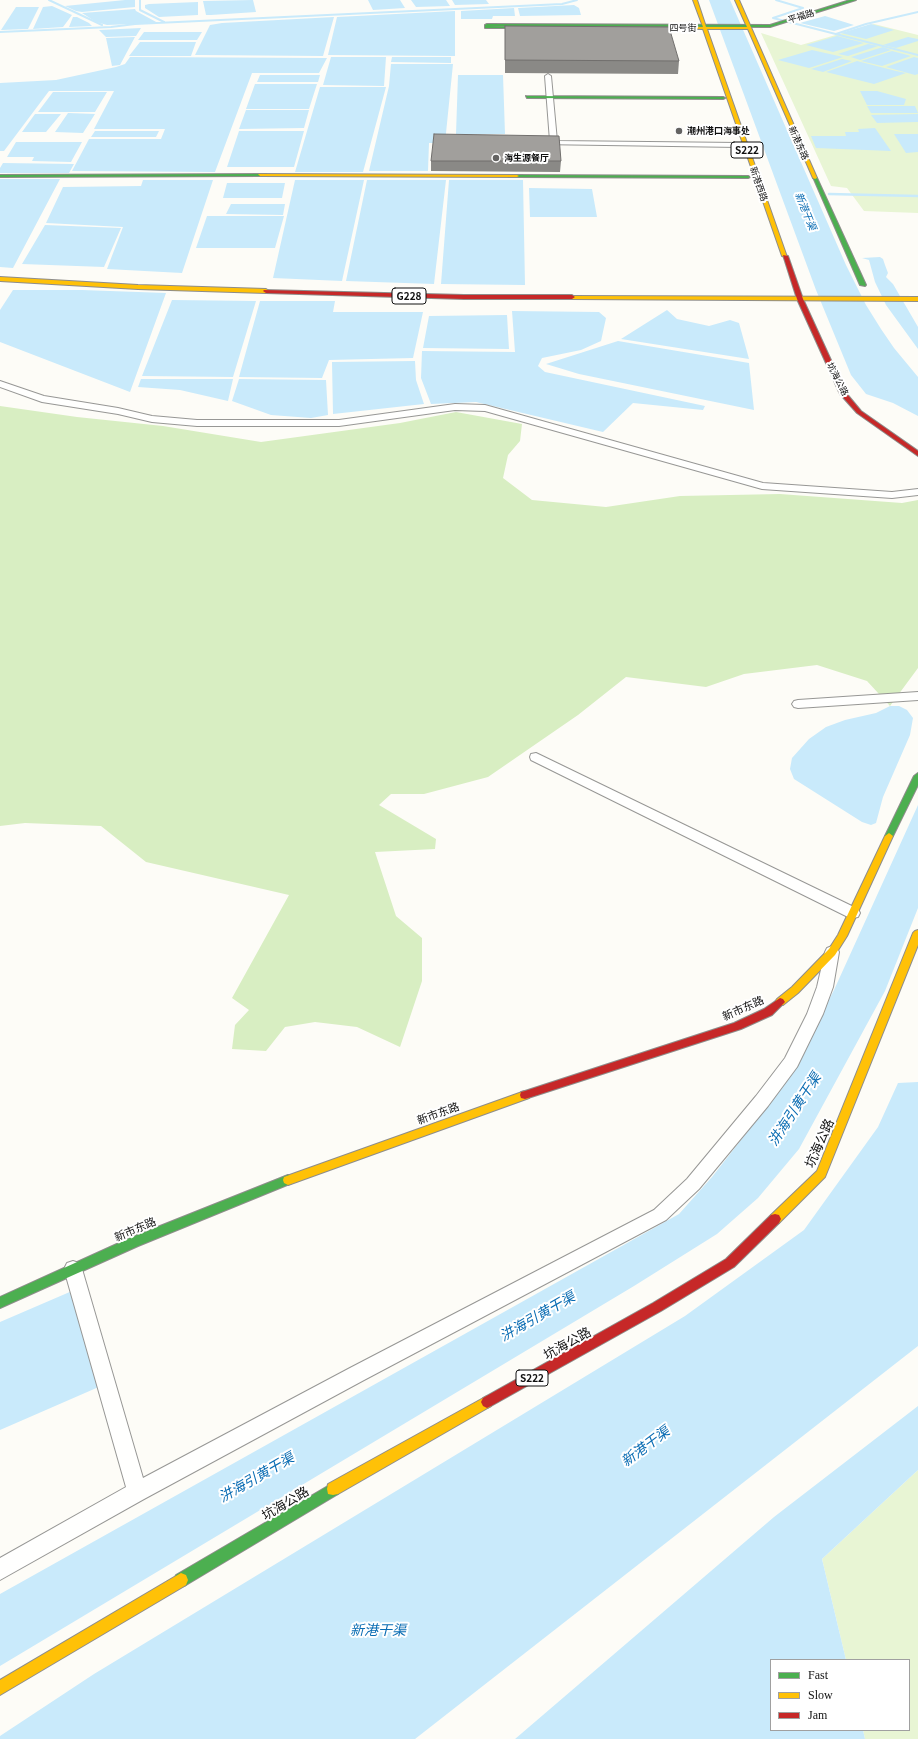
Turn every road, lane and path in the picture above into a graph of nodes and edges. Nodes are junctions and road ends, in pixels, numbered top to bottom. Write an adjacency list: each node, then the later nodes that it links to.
1 (695, 0): 19 (main road, 新港西路 / S222)
2 (737, 0): 6 (main road, 新港东路)
3 (854, 0): 6 (main road, 平福路)
4 (487, 26): 5 (main road, 四号街)
5 (710, 26): 6 (main road, 平福路)
6 (748, 26): 18 (main road, 新港东路)
7 (548, 76): 9 (street)
8 (527, 96): 9 (main road)
9 (550, 97): 10 (main road); 12 (street)
10 (723, 98)
11 (532, 143): 12 (street)
12 (554, 143): 13 (street)
13 (739, 145)
14 (0, 176): 15 (main road)
15 (748, 177)
16 (0, 270): 19 (main road, G228)
17 (0, 279): 21 (main road, G228)
18 (867, 288): 19 (main road, G228); 20 (main road)
19 (797, 290): 21 (main road, 新港西路 / S222)
20 (918, 290)
21 (800, 299): 22 (main road, G228); 24 (main road, 坑海公路 / S222)
22 (918, 299)
23 (0, 384): 25 (street)
24 (918, 454)
25 (918, 492)
26 (918, 696): 27 (street)
27 (798, 704)
28 (536, 757): 30 (street)
29 (918, 776): 30 (main road, 新市东路)
30 (853, 913): 32 (main road, 新市东路)
31 (918, 933): 37 (main road, 坑海公路 / S222)
32 (832, 952): 33 (main road, 新市东路); 35 (street)
33 (73, 1269): 34 (main road, 新市东路); 35 (street)
34 (0, 1303)
35 (137, 1492): 36 (street)
36 (0, 1570)
37 (0, 1688)

